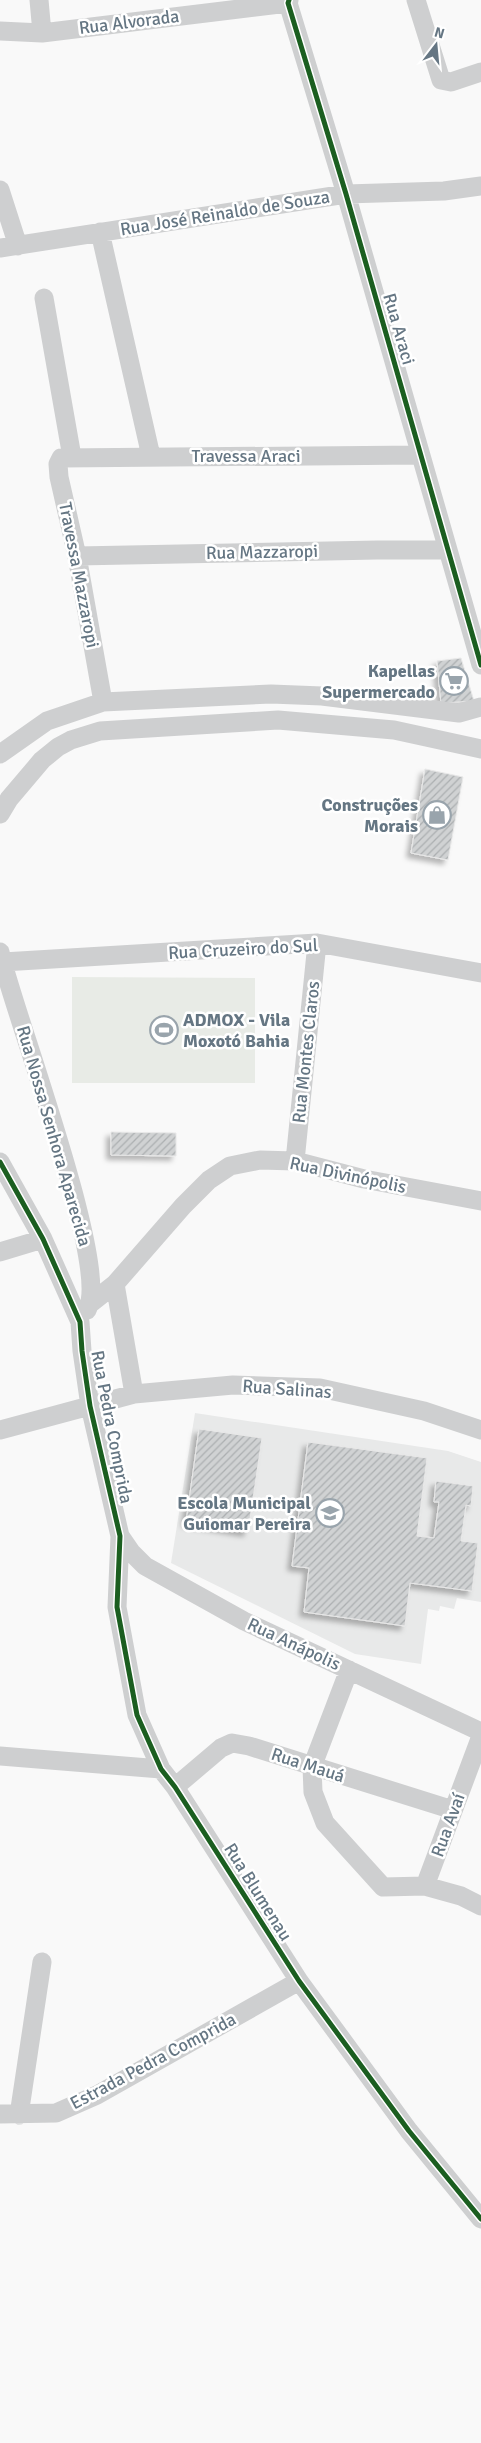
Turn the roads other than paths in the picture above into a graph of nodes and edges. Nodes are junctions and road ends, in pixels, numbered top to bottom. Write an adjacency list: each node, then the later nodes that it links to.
1 (39, 0): 5 (street)
2 (416, 0): 6 (street)
3 (289, 2): 5 (street, Rua Alvorada); 9 (street, Rua Araci)
4 (0, 31): 5 (street, Rua Alvorada)
5 (42, 33)
6 (481, 72)
7 (481, 186): 9 (street, Rua José Reinaldo de Souza)
8 (0, 190): 11 (street)
9 (346, 194): 10 (street, Rua José Reinaldo de Souza); 13 (street, Rua Araci)
10 (100, 232): 11 (street, Rua José Reinaldo de Souza); 14 (street)
11 (9, 247)
12 (44, 298): 15 (street)
13 (420, 455): 14 (street, Travessa Araci); 16 (street, Rua Araci)
14 (151, 456): 15 (street, Travessa Araci)
15 (72, 457): 17 (street, Travessa Mazzaropi)
16 (447, 550): 17 (street, Rua Mazzaropi); 18 (street, Rua Araci)
17 (78, 556): 19 (street, Travessa Mazzaropi)
18 (480, 656)
19 (102, 702): 20 (street); 22 (street)
20 (481, 708)
21 (481, 748): 23 (street)
22 (0, 754)
23 (0, 814)
24 (317, 943): 25 (street, Rua Cruzeiro do Sul); 26 (street, Rua Cruzeiro do Sul); 27 (street, Rua Montes Claros)
25 (1, 956): 33 (street, Rua Nossa Senhora Aparecida)
26 (481, 973)
27 (295, 1161): 29 (street, Rua Divinópolis); 32 (street, Rua Divinópolis)
28 (0, 1162): 30 (street, Rua Pedra Comprida)
29 (481, 1202)
30 (43, 1239): 31 (street); 34 (street, Rua Pedra Comprida)
31 (0, 1252)
32 (115, 1284): 33 (street, Rua Divinópolis); 35 (street, Rua Pedra Comprida)
33 (91, 1303): 34 (street)
34 (80, 1322): 36 (street, Rua Pedra Comprida)
35 (134, 1394): 36 (street, Rua Salinas); 38 (street, Rua Salinas)
36 (90, 1406): 37 (street, Rua Salinas); 39 (street, Rua Pedra Comprida)
37 (0, 1430)
38 (481, 1430)
39 (120, 1536): 40 (street, Rua Anápolis); 45 (street, Rua Blumenau)
40 (350, 1670): 41 (street, Rua Anápolis); 44 (street)
41 (481, 1732)
42 (481, 1736): 47 (street, Rua Avaí)
43 (0, 1756): 45 (street)
44 (312, 1767): 46 (street, Rua Mauá); 47 (street, Rua Mauá); 48 (street)
45 (161, 1769): 46 (street, Rua Blumenau)
46 (176, 1787): 51 (street, Rua Blumenau)
47 (453, 1810): 48 (street, Rua Avaí)
48 (425, 1886): 49 (street)
49 (481, 1906)
50 (42, 1962): 53 (street)
51 (299, 1981): 53 (street, Estrada Pedra Comprida); 54 (street, Rua Blumenau)
52 (0, 2114): 53 (street, Estrada Pedra Comprida)
53 (19, 2115)
54 (481, 2219)

